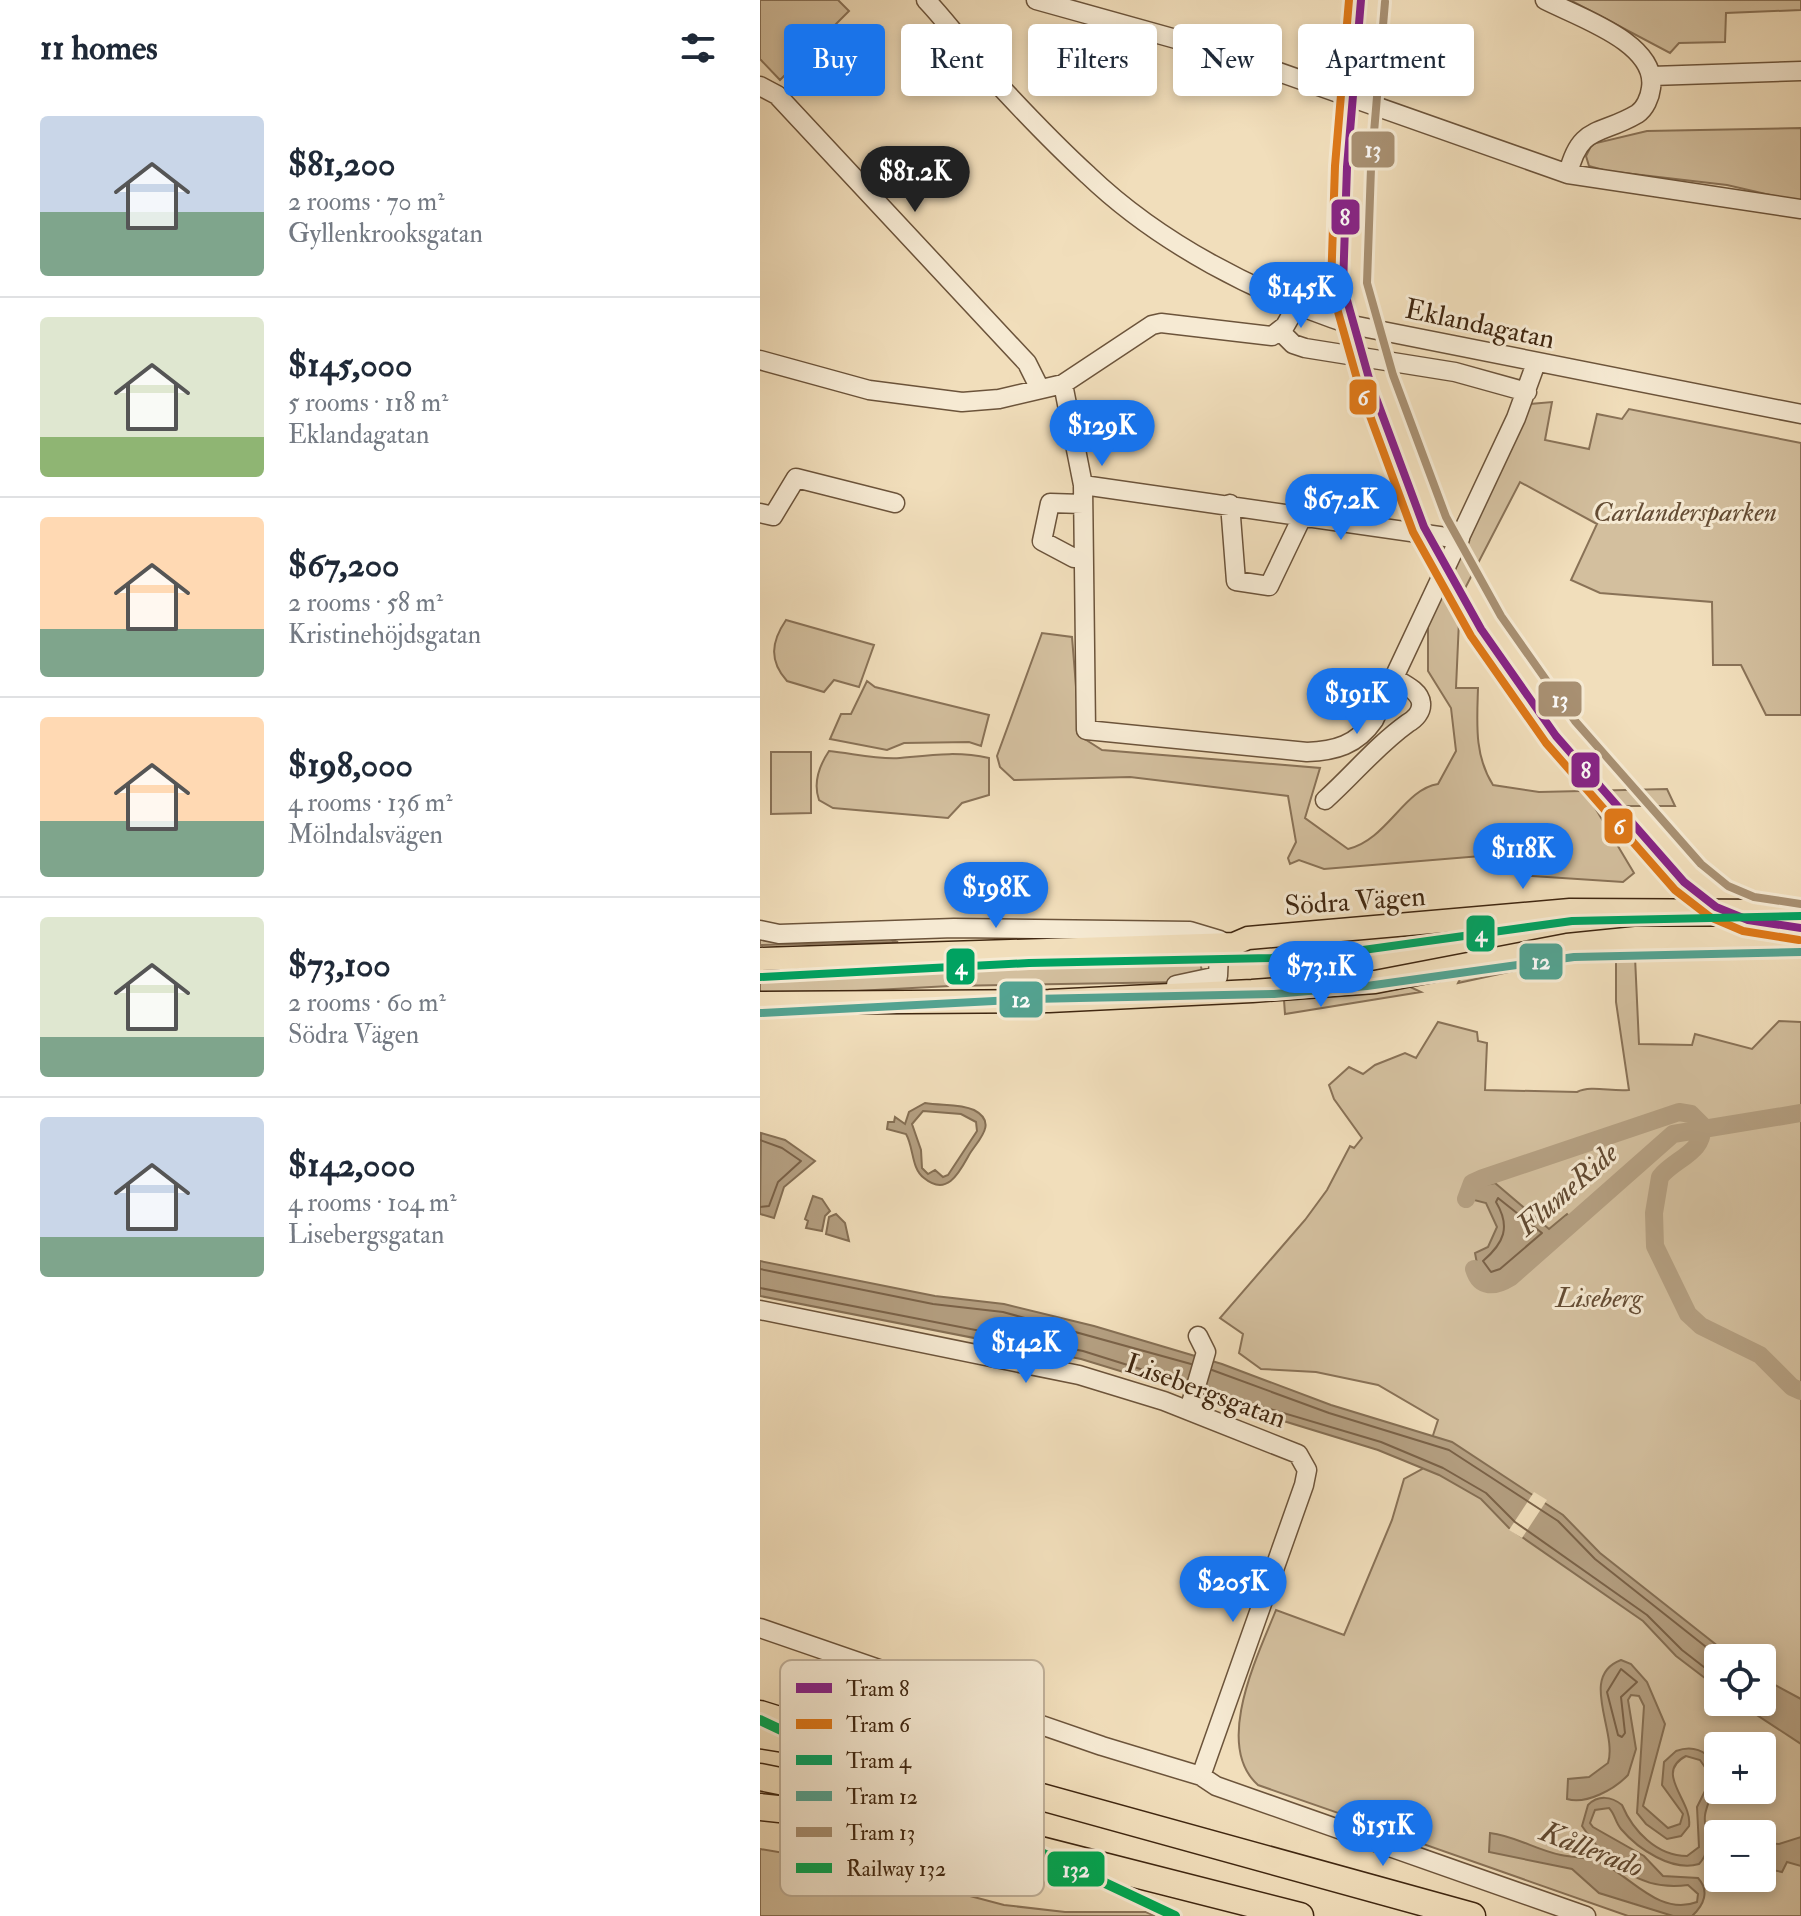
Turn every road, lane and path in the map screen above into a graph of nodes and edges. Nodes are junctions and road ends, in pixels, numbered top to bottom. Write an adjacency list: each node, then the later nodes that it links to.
1 (926, 0): 9 (street, Eklandagatan)
2 (1036, 0): 7 (street)
3 (1545, 0): 5 (street)
4 (1801, 71): 5 (street)
5 (1652, 76): 7 (street)
6 (760, 86): 14 (street)
7 (1568, 174): 8 (street)
8 (1801, 209)
9 (1297, 305): 10 (street); 12 (street, Eklandagatan)
10 (1280, 331): 13 (street); 15 (street, Eklandagatan)
11 (760, 360): 14 (street)
12 (1536, 363): 15 (street); 16 (street, Eklandagatan)
13 (1063, 384): 14 (street); 17 (street)
14 (1040, 389)
15 (1527, 392): 22 (street)
16 (1801, 414)
17 (1083, 494): 19 (street); 23 (street); 23 (street)
18 (895, 503): 20 (street)
19 (1230, 504): 21 (street); 21 (street)
20 (760, 513)
21 (1303, 515): 22 (street)
22 (1460, 539): 24 (street)
23 (1083, 558): 24 (street)
24 (1394, 678): 25 (street)
25 (1325, 800)
26 (1801, 911): 30 (main road, Södra Vägen)
27 (911, 929): 28 (street); 30 (street); 31 (street)
28 (760, 930)
29 (1801, 938): 33 (main road)
30 (1241, 941): 31 (main road, Södra Vägen); 33 (street)
31 (941, 955): 32 (main road, Södra Vägen)
32 (760, 959)
33 (1109, 1000): 34 (main road)
34 (760, 1003)
35 (760, 1310): 37 (street, Lisebergsgatan)
36 (1202, 1344): 37 (street)
37 (1189, 1410): 45 (street, Lisebergsgatan)
38 (760, 1628): 39 (street)
39 (853, 1660)
40 (760, 1714): 41 (highway)
41 (780, 1720)
42 (1044, 1726): 45 (street)
43 (760, 1735): 44 (highway)
44 (780, 1738)
45 (1201, 1776): 54 (street)
46 (760, 1777): 47 (highway)
47 (780, 1781)
48 (1044, 1798): 53 (highway)
49 (760, 1807): 50 (highway)
50 (780, 1809)
51 (1044, 1851): 52 (highway)
52 (1300, 1916)
53 (1472, 1916)
54 (1586, 1916)

